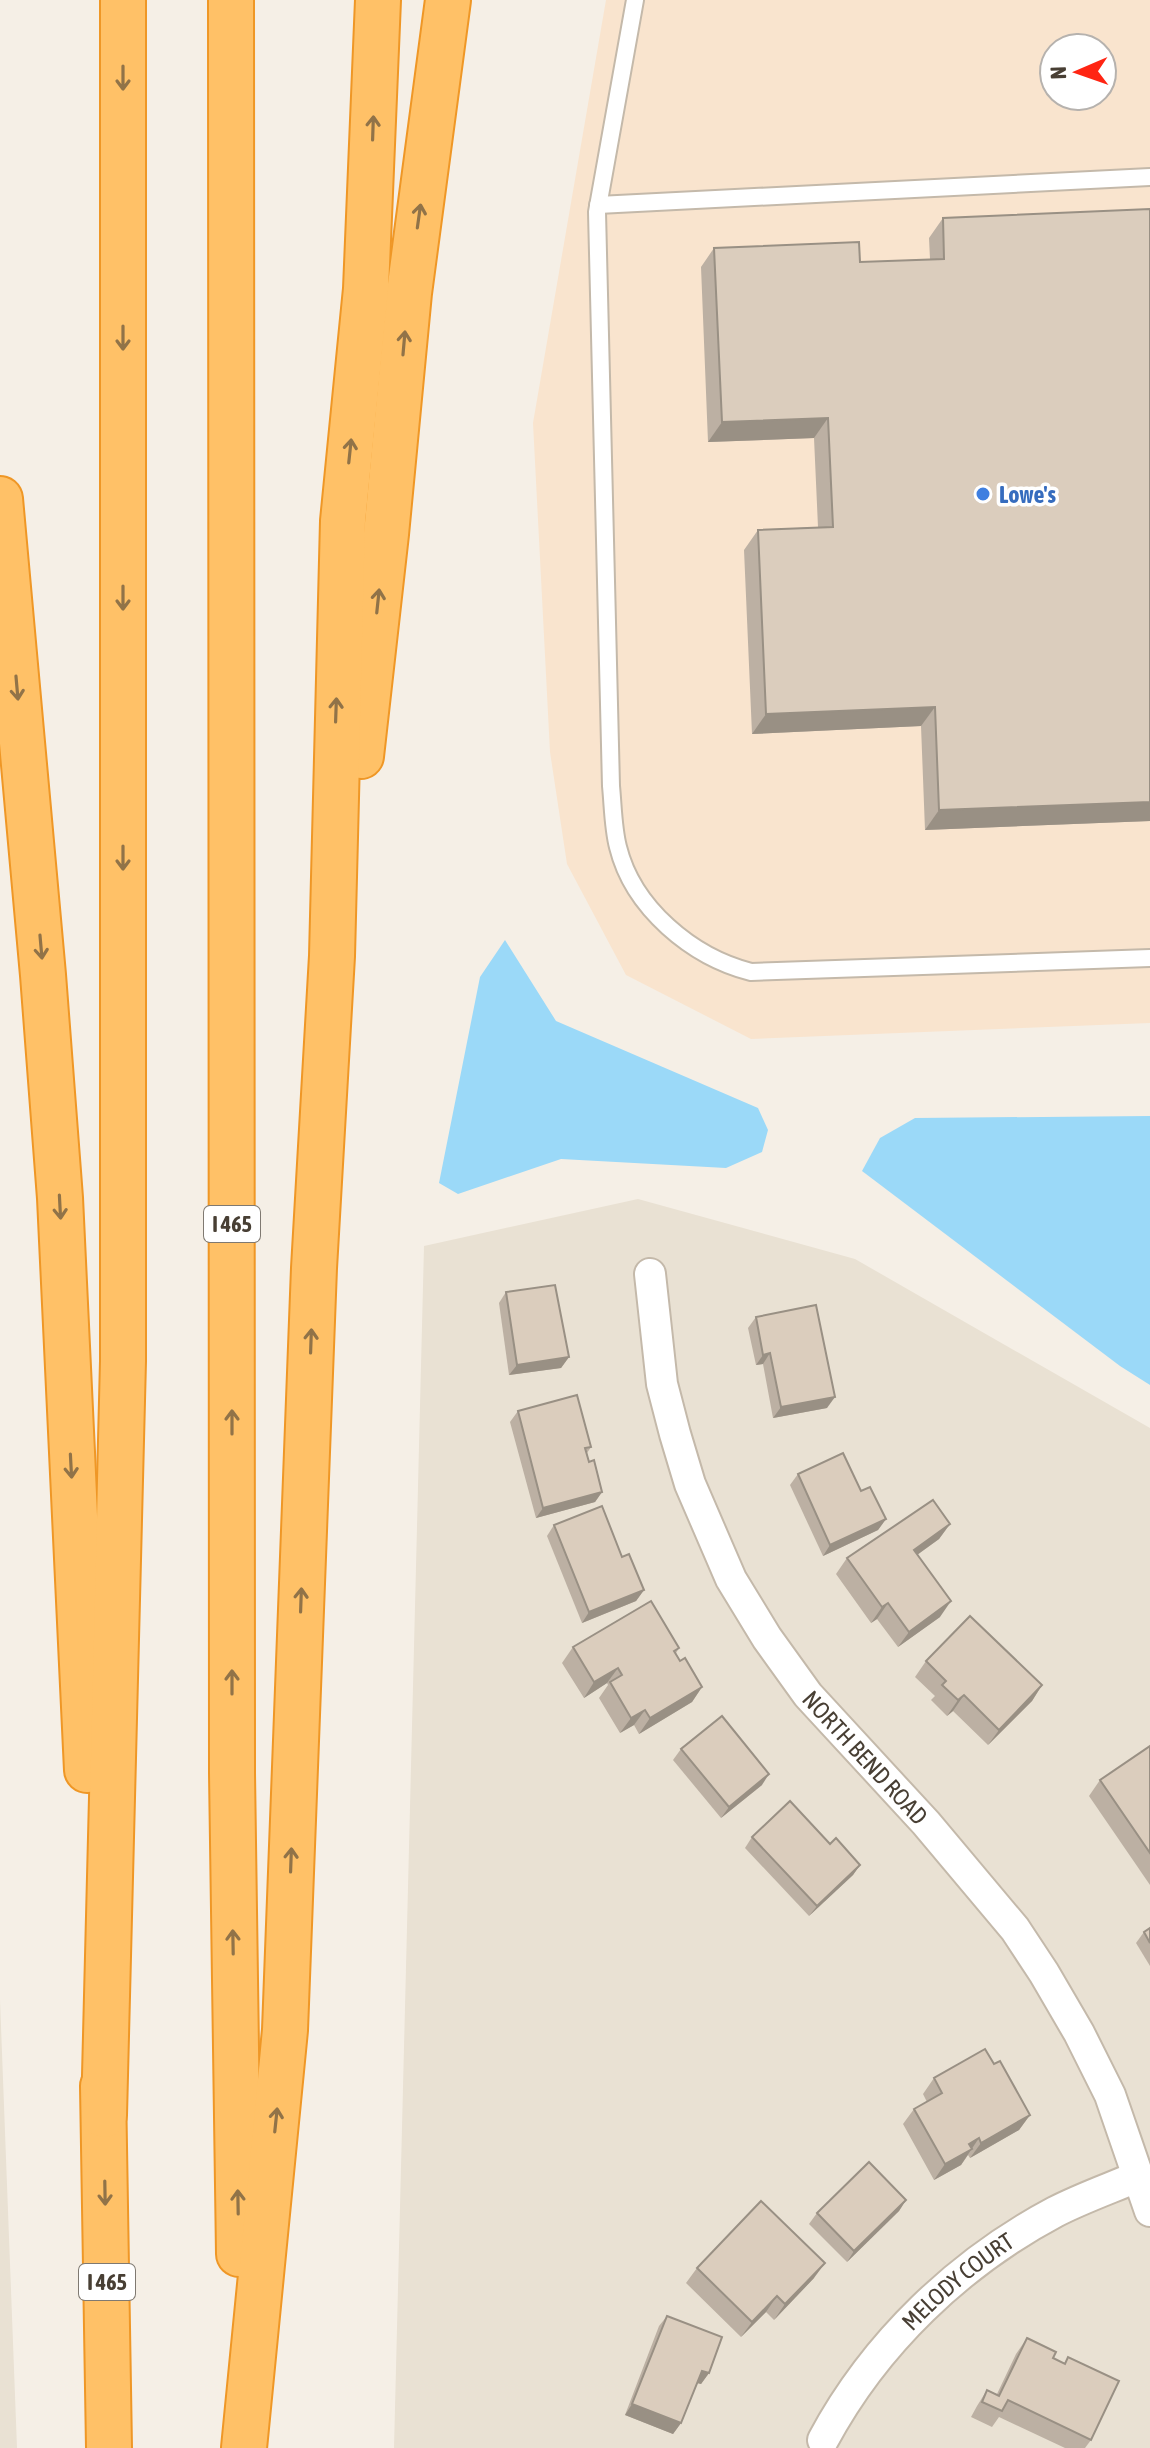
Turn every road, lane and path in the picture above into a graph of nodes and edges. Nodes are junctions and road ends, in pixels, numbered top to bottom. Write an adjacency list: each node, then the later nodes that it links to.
1 (123, 0): 12 (highway, I 465, one-way to 12)
2 (231, 0): 17 (highway, I 465, one-way to 2)
3 (378, 0): 9 (highway, one-way to 3)
4 (448, 0): 9 (highway, one-way to 4)
5 (635, 0): 7 (lane)
6 (1150, 177): 7 (lane)
7 (598, 205): 10 (lane)
8 (0, 499): 12 (highway, one-way to 12)
9 (332, 956): 17 (highway, one-way to 9)
10 (1150, 958)
11 (650, 1274): 13 (street, NORTH BEND ROAD)
12 (104, 2115): 16 (highway, I 465, one-way to 16)
13 (1139, 2176): 14 (street, NORTH BEND ROAD); 15 (street, MELODY COURT)
14 (1150, 2211)
15 (823, 2440)
16 (109, 2448)
17 (243, 2448)

